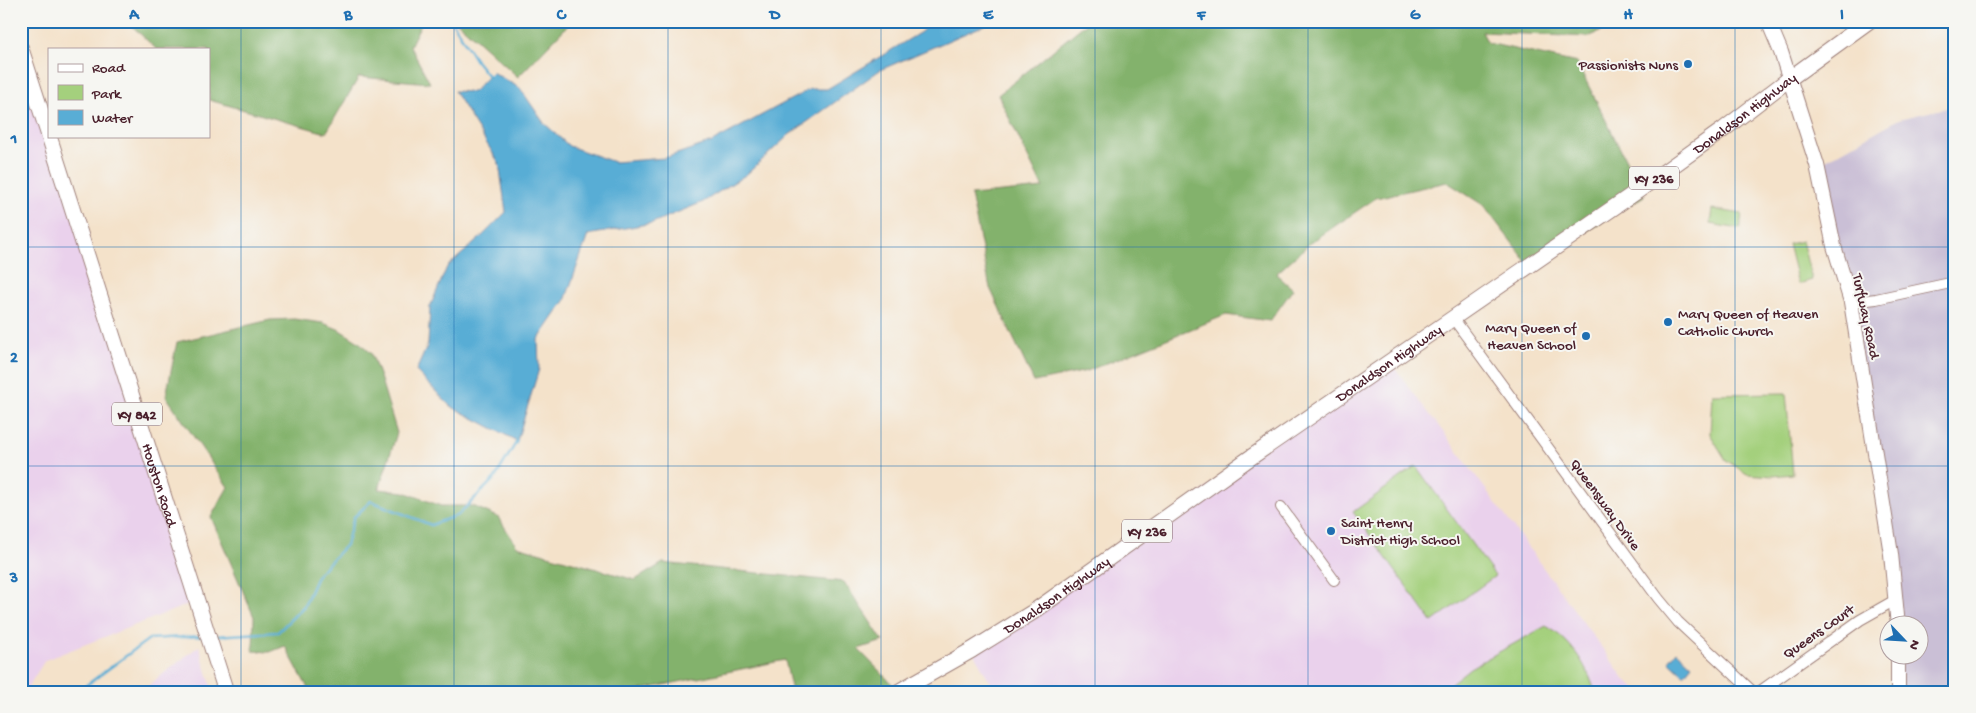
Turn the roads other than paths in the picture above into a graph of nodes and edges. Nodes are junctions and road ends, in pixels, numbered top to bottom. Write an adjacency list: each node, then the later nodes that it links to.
1 (1768, 21): 4 (main road, Turfway Road)
2 (1869, 21): 4 (main road, Donaldson Highway / KY 236)
3 (21, 49): 5 (main road, Houston Road / KY 842)
4 (1789, 79): 8 (main road, Turfway Road); 9 (main road, Donaldson Highway / KY 236)
5 (48, 133)
6 (50, 138): 15 (main road, Houston Road / KY 842)
7 (1955, 282): 8 (street)
8 (1851, 302): 12 (main road, Turfway Road)
9 (1453, 318): 16 (main road, Donaldson Highway / KY 236); 17 (street, Queensway Drive)
10 (1281, 507): 11 (street)
11 (1334, 580)
12 (1897, 599): 13 (main road, Turfway Road); 18 (street, Queens Court)
13 (1898, 616)
14 (1898, 666): 19 (main road)
15 (226, 692)
16 (898, 692)
17 (1753, 692)
18 (1759, 692)
19 (1898, 692)

